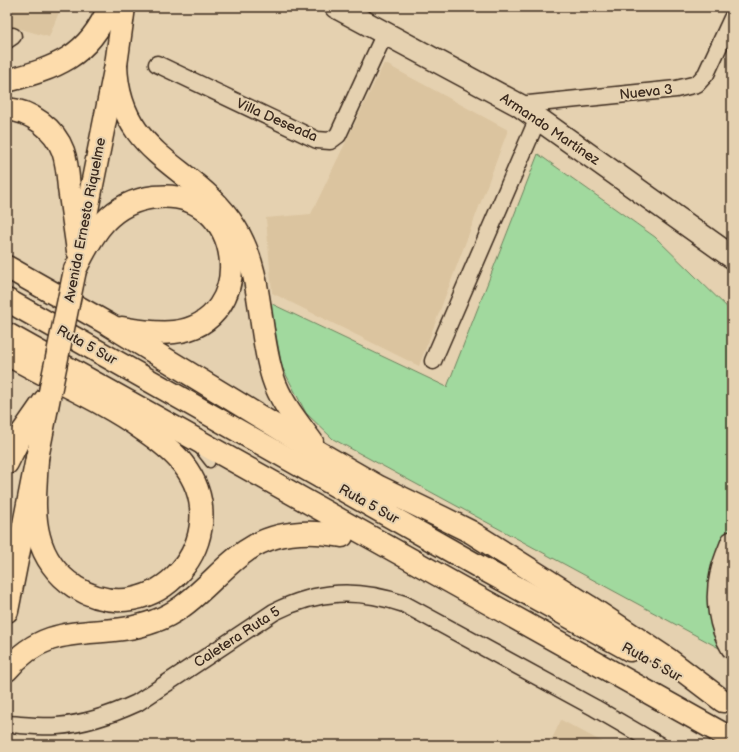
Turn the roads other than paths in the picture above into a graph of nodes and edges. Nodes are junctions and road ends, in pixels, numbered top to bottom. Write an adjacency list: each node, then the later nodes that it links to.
1 (109, 7): 9 (main road)
2 (114, 7): 8 (main road, Avenida Ernesto Riquelme)
3 (124, 7): 8 (main road, Avenida Ernesto Riquelme)
4 (336, 7): 6 (main road, Armando Martínez)
5 (732, 18): 10 (street, Nueva 3)
6 (385, 33): 7 (street, Villa Deseada); 10 (main road, Armando Martínez)
7 (158, 64)
8 (116, 65): 14 (main road, Avenida Ernesto Riquelme); 24 (main road)
9 (7, 81)
10 (519, 105): 12 (main road, Armando Martínez)
11 (7, 109): 14 (main road)
12 (538, 118): 13 (main road, Armando Martínez); 20 (street)
13 (732, 258)
14 (77, 261): 17 (main road); 21 (main road, Avenida Ernesto Riquelme, bridge)
15 (7, 267): 17 (main road)
16 (7, 300): 34 (main road, Ruta 5 Sur)
17 (108, 324): 24 (main road)
18 (7, 334): 23 (main road, Ruta 5 Sur)
19 (8, 355): 22 (main road)
20 (433, 361)
21 (50, 392): 25 (main road, Avenida Ernesto Riquelme); 26 (main road)
22 (123, 415): 25 (main road); 27 (main road)
23 (189, 436): 27 (lane); 30 (main road, Ruta 5 Sur)
24 (318, 452): 34 (main road)
25 (37, 458): 31 (main road, Avenida Ernesto Riquelme)
26 (7, 463)
27 (210, 463): 28 (main road)
28 (342, 536): 30 (main road); 33 (main road)
29 (732, 542): 32 (street)
30 (467, 591): 36 (main road, Ruta 5 Sur)
31 (7, 611)
32 (732, 648)
33 (7, 670)
34 (728, 703)
35 (7, 724): 37 (street, Caletera Ruta 5)
36 (732, 739)
37 (659, 745)

